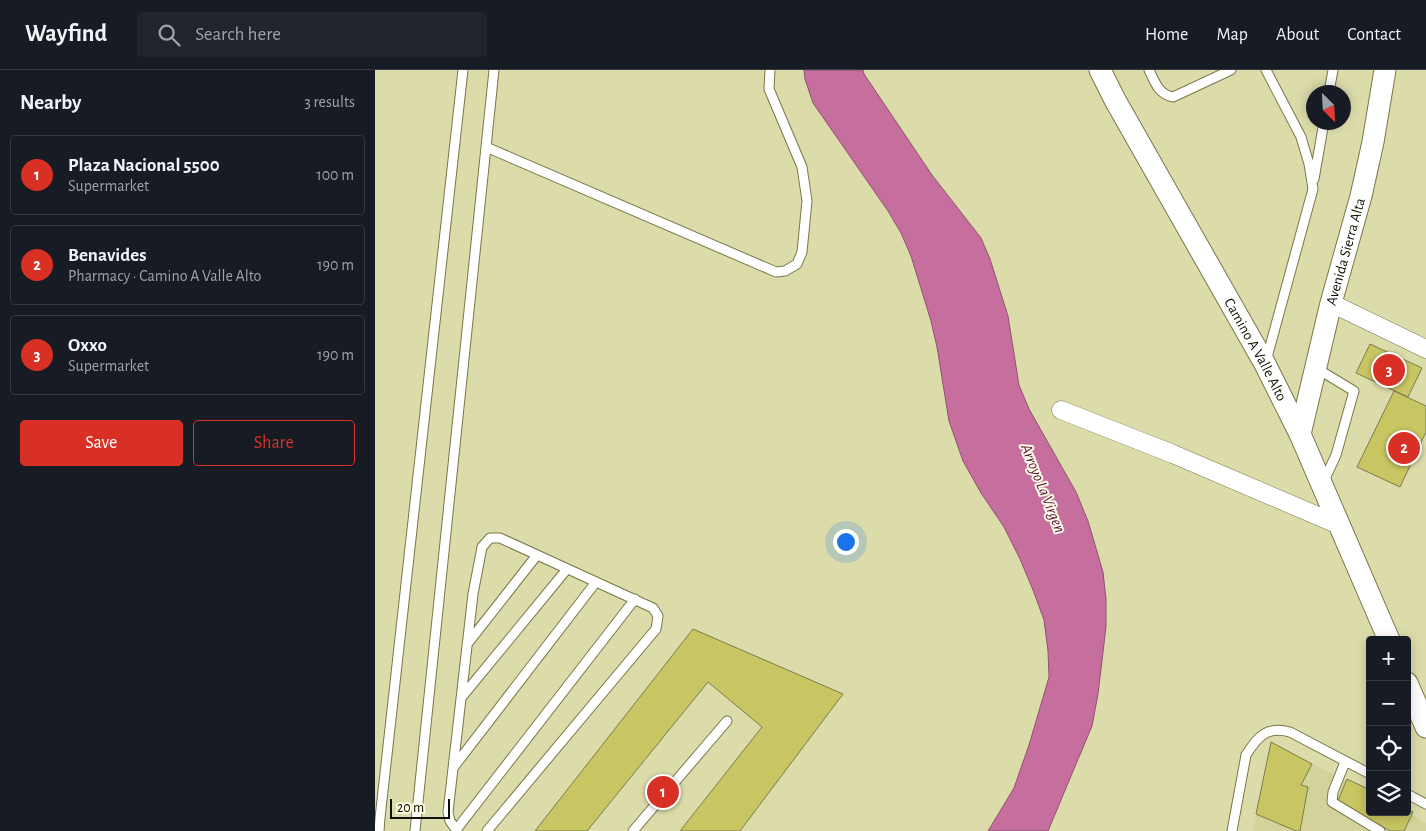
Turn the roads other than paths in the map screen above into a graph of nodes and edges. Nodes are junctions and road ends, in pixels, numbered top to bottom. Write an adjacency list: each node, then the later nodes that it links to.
1 (463, 70): 38 (lane)
2 (494, 70): 12 (lane)
3 (770, 70): 12 (lane)
4 (1100, 70): 16 (street, Camino A Valle Alto)
5 (1149, 70): 6 (lane)
6 (1231, 70)
7 (1266, 70): 13 (lane)
8 (1333, 70): 10 (lane)
9 (1385, 70): 14 (street, Avenida Sierra Alta)
10 (1330, 85)
11 (1323, 130): 13 (lane)
12 (486, 147): 39 (lane)
13 (1313, 189): 16 (lane)
14 (1331, 303): 15 (street); 17 (street, Avenida Sierra Alta)
15 (1426, 349)
16 (1265, 364): 19 (street, Camino A Valle Alto)
17 (1316, 368): 19 (street, Avenida Sierra Alta); 20 (lane)
18 (1061, 410): 21 (street)
19 (1300, 434): 20 (street, Camino A Valle Alto)
20 (1322, 484): 21 (street, Camino A Valle Alto)
21 (1339, 524): 26 (street, Camino A Valle Alto)
22 (537, 555): 23 (lane); 27 (lane); 27 (lane)
23 (567, 569): 24 (lane); 29 (lane)
24 (596, 582): 25 (lane); 33 (lane)
25 (635, 599): 37 (lane); 40 (lane)
26 (1387, 636)
27 (467, 644): 29 (lane)
28 (1411, 692): 31 (street)
29 (461, 698): 33 (lane)
30 (727, 721): 41 (lane)
31 (1426, 727)
32 (1345, 762): 34 (lane); 42 (lane); 43 (lane)
33 (453, 768): 37 (lane)
34 (1366, 772)
35 (1411, 796): 36 (lane)
36 (1426, 804)
37 (457, 830)
38 (379, 831)
39 (415, 831)
40 (487, 831)
41 (633, 831)
42 (1232, 831)
43 (1380, 831)

